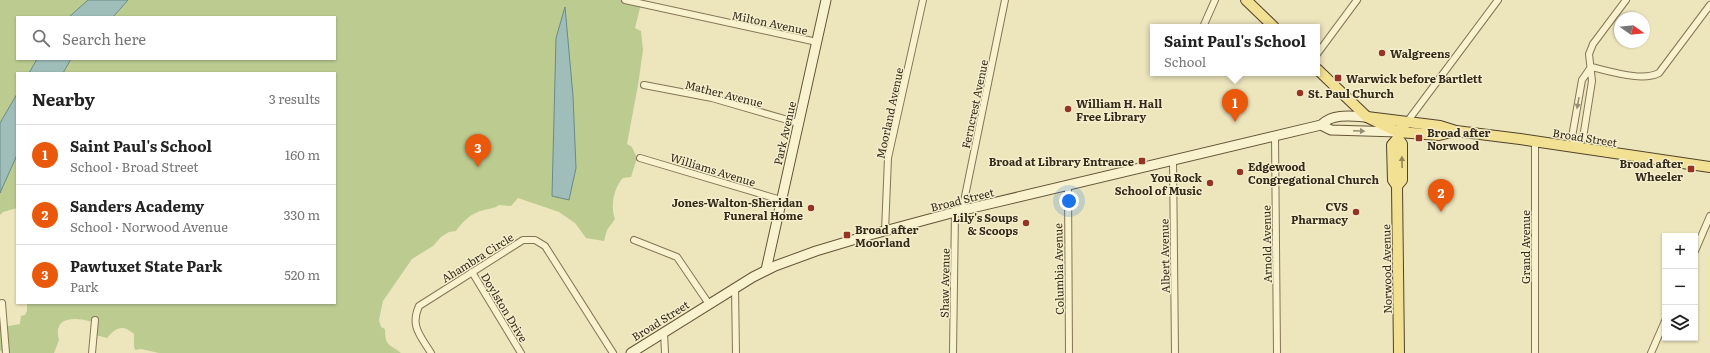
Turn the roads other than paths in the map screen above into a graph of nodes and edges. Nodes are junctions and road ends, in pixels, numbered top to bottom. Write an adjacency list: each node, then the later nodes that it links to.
1 (625, 0): 13 (street, Milton Avenue)
2 (826, 0): 13 (main road, Park Avenue)
3 (923, 0): 34 (street, Moorland Avenue)
4 (1005, 0): 32 (street, Ferncrest Avenue)
5 (1215, 0): 11 (street)
6 (1357, 0): 14 (street)
7 (1498, 0): 19 (street)
8 (1626, 0): 15 (street)
9 (1249, 1): 12 (main road)
10 (1710, 5): 15 (street)
11 (1204, 24)
12 (1271, 24)
13 (817, 42): 20 (main road, Park Avenue)
14 (1320, 50)
15 (1591, 67): 26 (street); 26 (street, one-way to 26)
16 (1320, 72): 18 (main road)
17 (644, 85): 20 (street, Mather Avenue)
18 (1367, 117): 19 (main road, Broad Street); 21 (main road, Broad Street); 23 (main road)
19 (1407, 122): 22 (main road, Broad Street); 23 (main road)
20 (798, 123): 31 (main road, Park Avenue)
21 (1321, 125): 23 (main road, Broad Street, one-way to 23); 24 (main road, Broad Street)
22 (1456, 131): 23 (main road, Broad Street); 25 (main road, Broad Street)
23 (1398, 135): 57 (main road, Norwood Avenue)
24 (1275, 136): 28 (main road, Broad Street); 56 (street, Arnold Avenue)
25 (1535, 141): 26 (main road, Broad Street); 58 (street, Grand Avenue)
26 (1576, 148): 29 (main road, Broad Street)
27 (640, 158): 31 (street, Williams Avenue)
28 (1173, 159): 30 (main road, Broad Street); 55 (street, Albert Avenue)
29 (1710, 167)
30 (1068, 185): 32 (main road, Broad Street); 54 (street, Columbia Avenue)
31 (781, 200): 37 (main road, Park Avenue)
32 (959, 212): 34 (main road, Broad Street); 53 (street, Shaw Avenue)
33 (1710, 216): 36 (street)
34 (885, 231): 37 (main road, Broad Street)
35 (634, 240): 41 (street)
36 (1698, 244)
37 (766, 270): 39 (main road, Broad Street)
38 (472, 272): 47 (street, Ahambra Circle); 48 (street, Doylston Drive); 49 (street, Ahambra Circle)
39 (735, 287): 41 (main road, Broad Street); 52 (street)
40 (2, 303): 45 (street)
41 (709, 304): 44 (main road, Broad Street)
42 (95, 320): 46 (street)
43 (1662, 328): 59 (street)
44 (664, 332): 50 (main road, Broad Street); 51 (street)
45 (6, 353)
46 (92, 353)
47 (431, 353)
48 (521, 353)
49 (613, 353)
50 (631, 353)
51 (665, 353)
52 (736, 353)
53 (953, 353)
54 (1069, 353)
55 (1175, 353)
56 (1277, 353)
57 (1399, 353)
58 (1535, 353)
59 (1651, 353)

